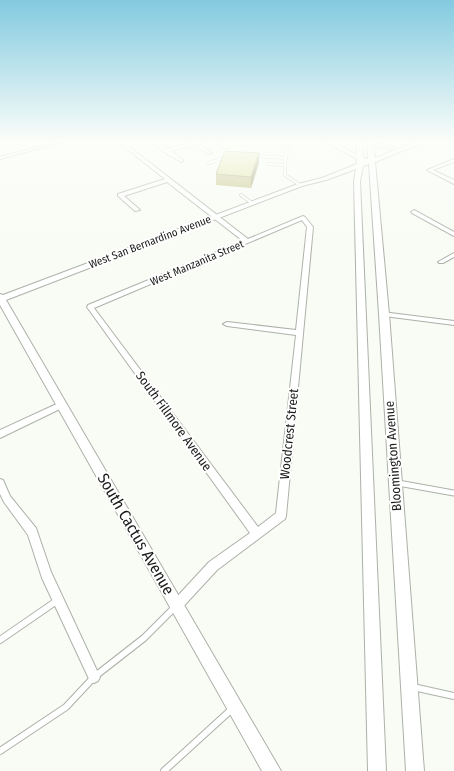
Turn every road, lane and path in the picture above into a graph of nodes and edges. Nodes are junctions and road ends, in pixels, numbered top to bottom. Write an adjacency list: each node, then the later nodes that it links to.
1 (164, 177): 8 (street)
2 (289, 177): 10 (lane)
3 (312, 177): 10 (main road, West San Bernardino Avenue)
4 (327, 177): 10 (main road, West San Bernardino Avenue)
5 (363, 177): 42 (main road, Bloomington Avenue)
6 (366, 177): 23 (main road, Bloomington Avenue)
7 (444, 177): 9 (street)
8 (168, 180): 13 (street); 15 (street)
9 (454, 182)
10 (300, 185): 12 (main road, West San Bernardino Avenue)
11 (241, 195): 12 (lane)
12 (252, 203): 15 (main road, West San Bernardino Avenue)
13 (137, 210)
14 (414, 212): 17 (street)
15 (216, 217): 18 (street); 21 (main road, West San Bernardino Avenue)
16 (303, 218): 18 (street, West Manzanita Street); 26 (street, Woodcrest Street)
17 (454, 234)
18 (248, 241): 22 (street, West Manzanita Street)
19 (454, 255): 20 (street)
20 (441, 262)
21 (0, 298): 27 (main road, South Cactus Avenue)
22 (90, 307): 33 (street, South Fillmore Avenue)
23 (384, 314): 24 (street); 30 (main road, Bloomington Avenue)
24 (454, 323)
25 (227, 324): 26 (street)
26 (299, 333): 33 (street, Woodcrest Street)
27 (61, 405): 28 (street); 35 (main road, South Cactus Avenue)
28 (0, 434)
29 (0, 483): 32 (street)
30 (395, 483): 31 (lane); 38 (main road, Bloomington Avenue)
31 (454, 493)
32 (3, 501): 34 (street)
33 (257, 534): 35 (street, Woodcrest Street)
34 (58, 600): 36 (lane); 37 (street)
35 (177, 605): 37 (lane); 40 (main road, South Cactus Avenue)
36 (0, 640)
37 (94, 677): 41 (lane)
38 (409, 686): 39 (lane); 45 (main road, Bloomington Avenue)
39 (454, 696)
40 (235, 707): 43 (lane); 44 (main road, South Cactus Avenue)
41 (0, 751)
42 (376, 768)
43 (164, 771)
44 (272, 771)
45 (414, 771)

